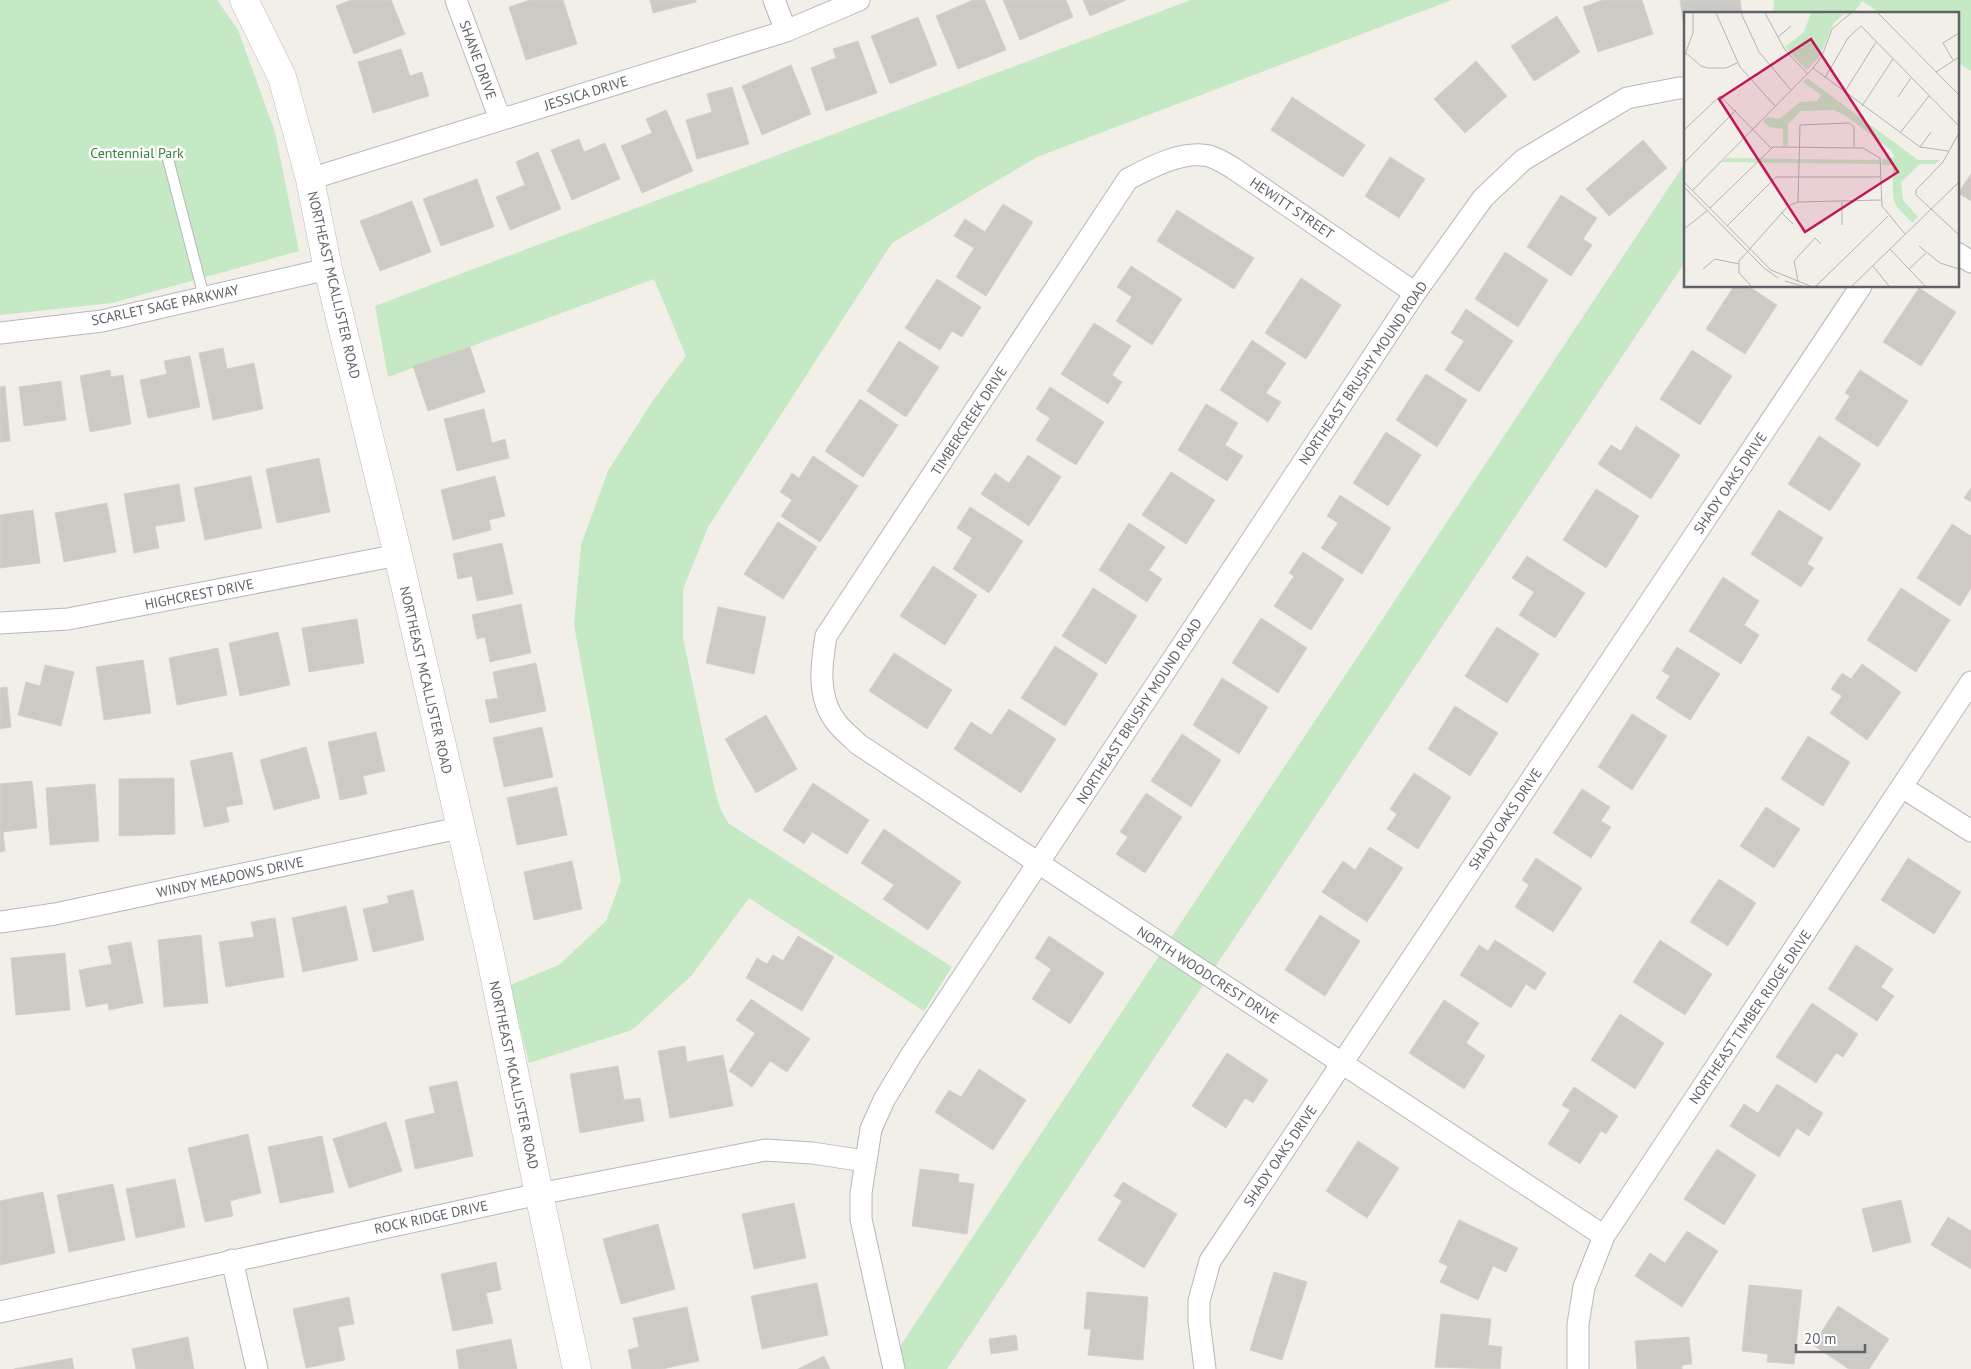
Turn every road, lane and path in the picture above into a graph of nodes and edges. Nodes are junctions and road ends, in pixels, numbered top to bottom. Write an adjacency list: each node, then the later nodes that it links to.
1 (244, 0): 10 (street, NORTHEAST MCALLISTER ROAD)
2 (456, 0): 7 (street, SHANE DRIVE)
3 (774, 0): 5 (street)
4 (859, 0): 5 (street, JESSICA DRIVE)
5 (786, 31): 7 (street, JESSICA DRIVE)
6 (1684, 88): 15 (street, NORTHEAST BRUSHY MOUND ROAD)
7 (500, 119): 10 (street, JESSICA DRIVE)
8 (167, 155): 16 (lane)
9 (1159, 163): 15 (street, HEWITT STREET); 21 (street, TIMBERCREEK DRIVE)
10 (310, 179): 13 (street, NORTHEAST MCALLISTER ROAD)
11 (1958, 253): 12 (street)
12 (1971, 262)
13 (328, 269): 16 (street, SCARLET SAGE PARKWAY); 18 (street, NORTHEAST MCALLISTER ROAD)
14 (1860, 288): 27 (street, SHADY OAKS DRIVE)
15 (1415, 293): 25 (street, NORTHEAST BRUSHY MOUND ROAD)
16 (204, 298): 17 (street, SCARLET SAGE PARKWAY)
17 (0, 333)
18 (398, 555): 19 (street, HIGHCREST DRIVE); 23 (street, NORTHEAST MCALLISTER ROAD)
19 (0, 623)
20 (1971, 682): 22 (street, NORTHEAST TIMBER RIDGE DRIVE)
21 (825, 701): 25 (street, NORTH WOODCREST DRIVE)
22 (1902, 787): 24 (street); 30 (street, NORTHEAST TIMBER RIDGE DRIVE)
23 (460, 828): 26 (street, WINDY MEADOWS DRIVE); 29 (street, NORTHEAST MCALLISTER ROAD)
24 (1971, 832)
25 (1038, 863): 27 (street, NORTH WOODCREST DRIVE); 28 (street, NORTHEAST BRUSHY MOUND ROAD)
26 (0, 922)
27 (1342, 1063): 30 (street, NORTH WOODCREST DRIVE); 36 (street, SHADY OAKS DRIVE)
28 (865, 1161): 29 (street, ROCK RIDGE DRIVE); 35 (street, NORTHEAST BRUSHY MOUND ROAD)
29 (539, 1194): 31 (street, ROCK RIDGE DRIVE); 34 (street, NORTHEAST MCALLISTER ROAD)
30 (1604, 1236): 37 (street, NORTHEAST TIMBER RIDGE DRIVE)
31 (232, 1260): 32 (street, ROCK RIDGE DRIVE); 33 (street)
32 (0, 1312)
33 (257, 1369)
34 (577, 1369)
35 (894, 1369)
36 (1206, 1369)
37 (1578, 1369)

